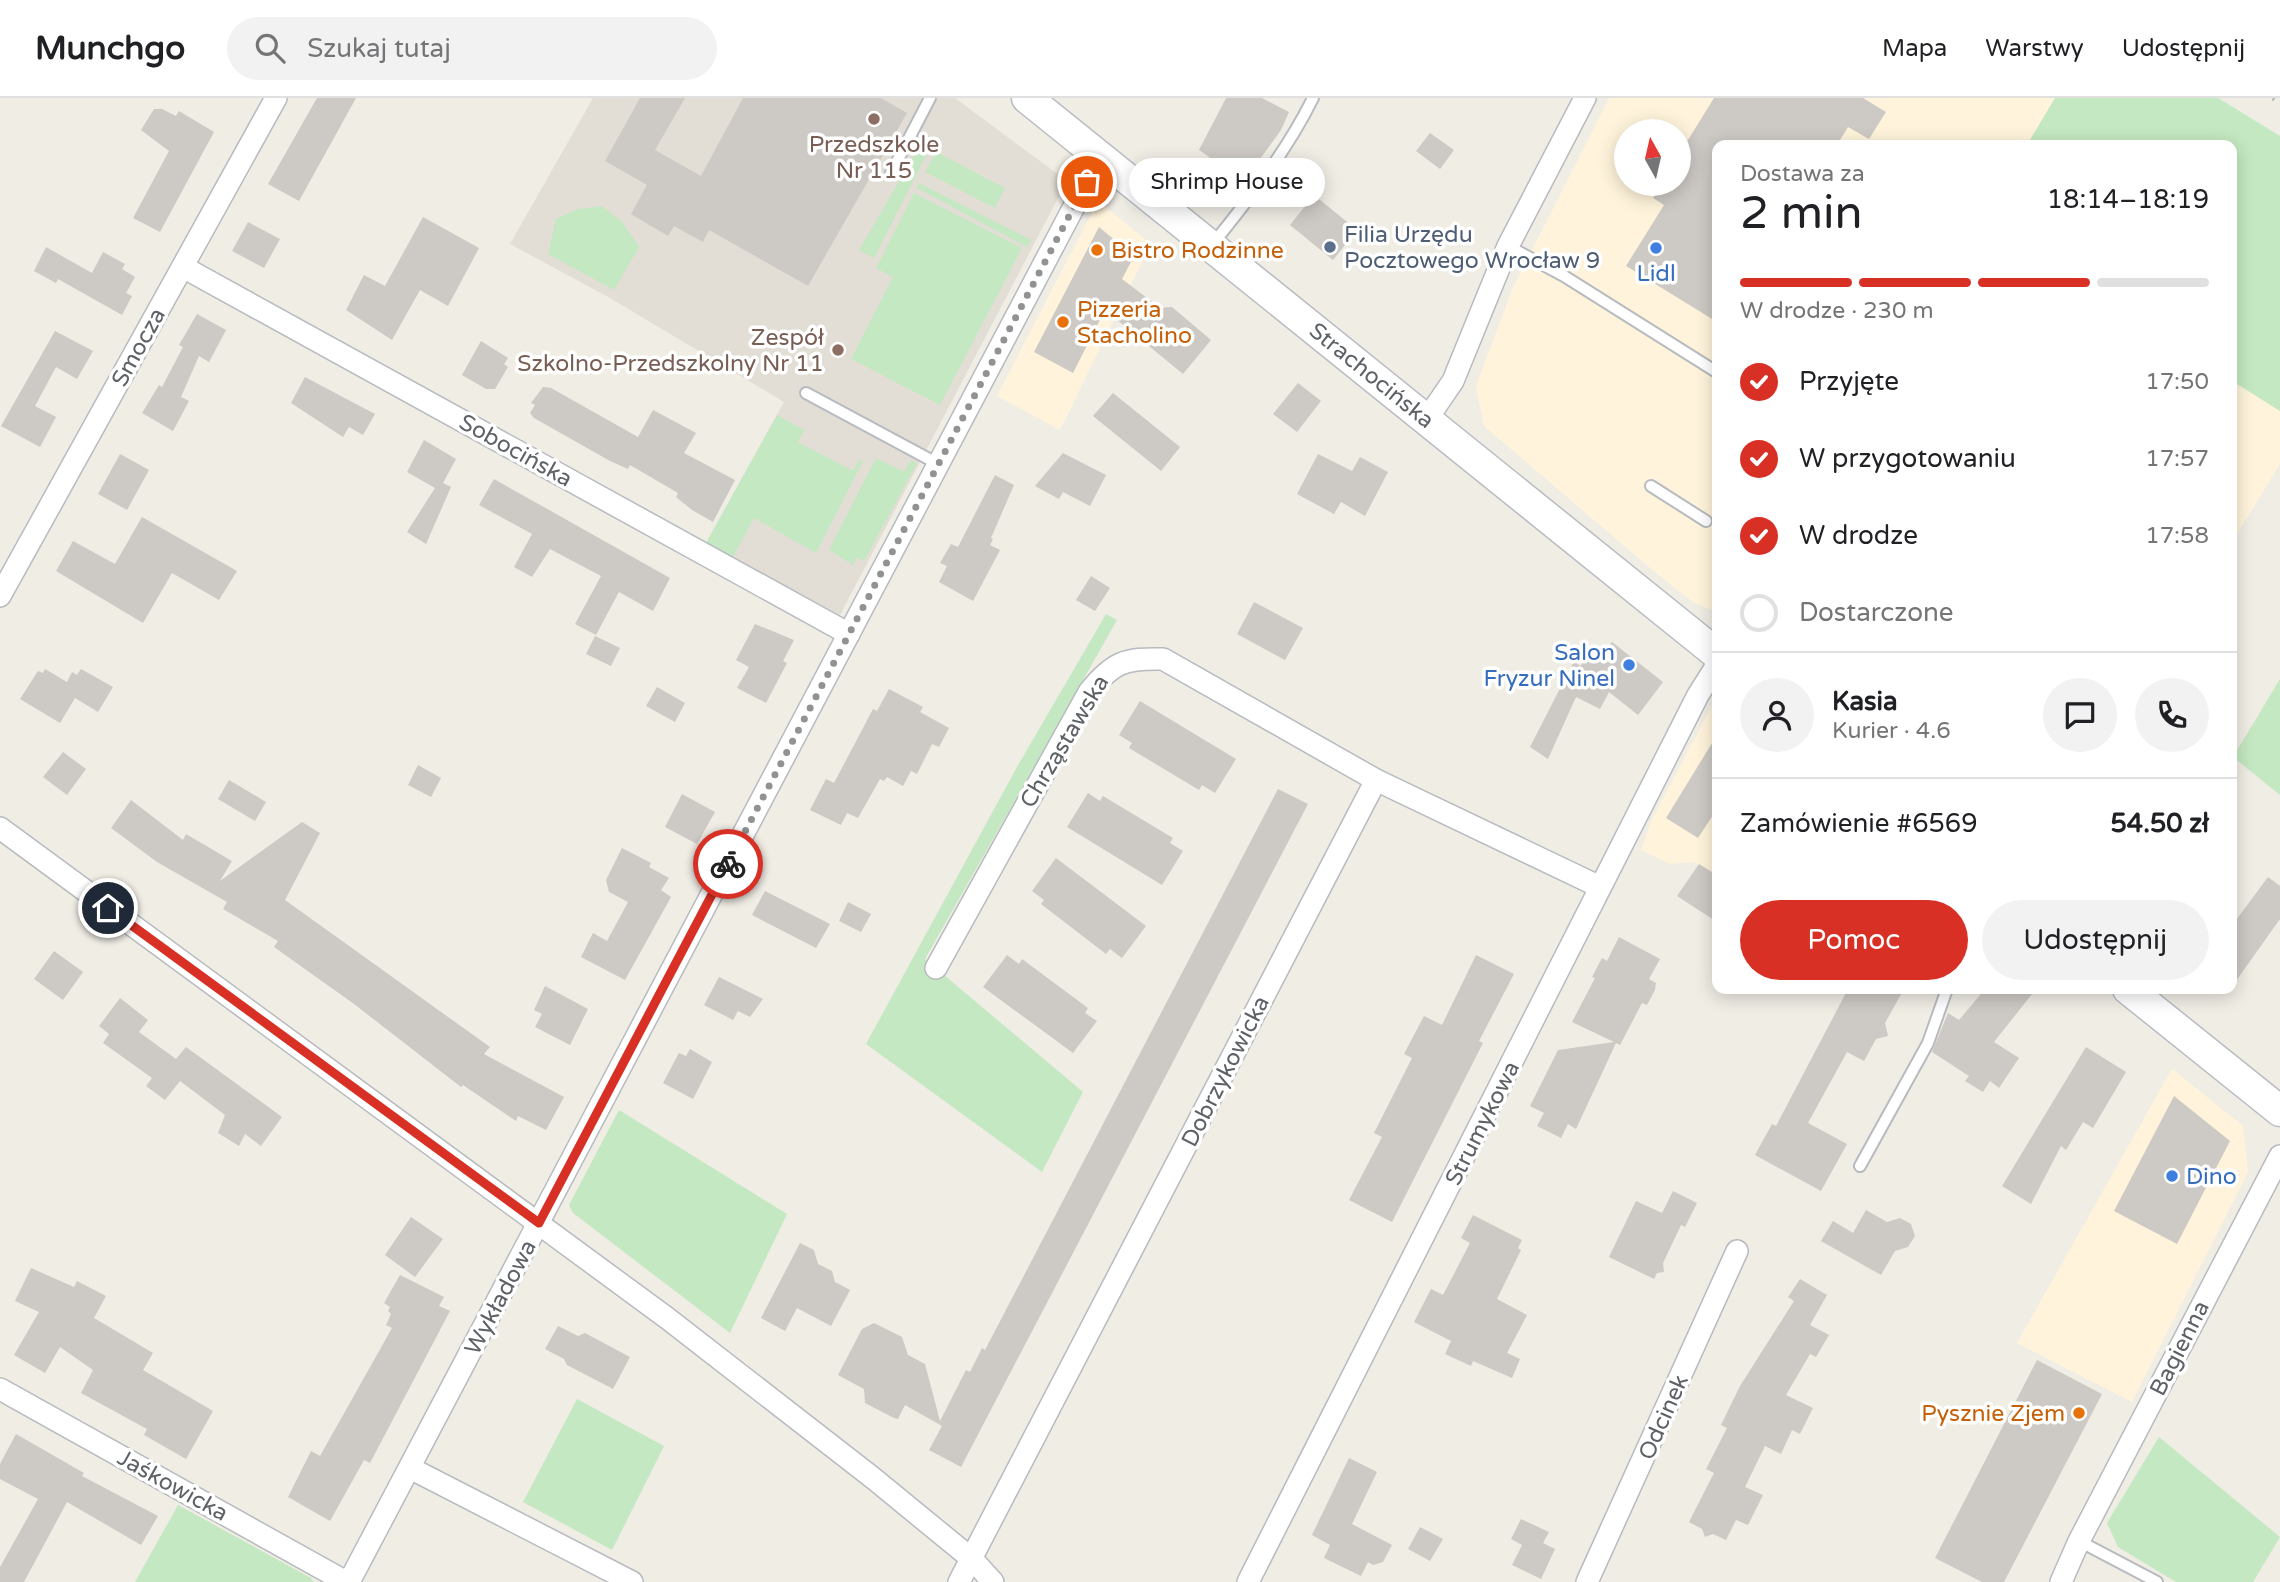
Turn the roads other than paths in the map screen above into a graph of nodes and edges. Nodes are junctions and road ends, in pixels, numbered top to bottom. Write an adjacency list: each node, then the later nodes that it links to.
1 (276, 98): 10 (street, Smocza)
2 (930, 98): 7 (lane)
3 (1027, 98): 6 (main road, Strachocińska)
4 (1313, 98): 8 (lane)
5 (1585, 98): 9 (street)
6 (1104, 158): 8 (main road, Strachocińska); 14 (street, Wykładowa)
7 (891, 173)
8 (1212, 246): 13 (main road, Strachocińska)
9 (1508, 246): 11 (lane); 13 (street)
10 (183, 267): 17 (street, Smocza); 18 (street, Sobocińska)
11 (1712, 369)
12 (806, 393): 14 (lane)
13 (1427, 419): 19 (main road, Strachocińska)
14 (940, 465): 18 (street, Wykładowa)
15 (1651, 486): 16 (lane)
16 (1706, 521)
17 (0, 596)
18 (849, 634): 30 (street, Wykładowa)
19 (1712, 650)
20 (1712, 674): 23 (street, Strumykowa)
21 (1376, 780): 23 (street); 24 (street, Chrząstawska); 35 (street, Dobrzykowicka)
22 (0, 828): 30 (street)
23 (1600, 887): 40 (street, Strumykowa)
24 (936, 968)
25 (1945, 994): 29 (lane)
26 (2134, 994): 27 (main road)
27 (2280, 1111)
28 (2280, 1156): 34 (street, Bagienna)
29 (1860, 1166)
30 (539, 1223): 33 (street, Wykładowa); 35 (street)
31 (1737, 1251): 41 (street, Odcinek)
32 (0, 1389): 36 (street, Jaśkowicka)
33 (410, 1468): 36 (street, Wykładowa); 37 (street)
34 (2079, 1541): 42 (street, Bagienna); 43 (lane)
35 (973, 1560): 38 (street, Dobrzykowicka); 39 (street)
36 (347, 1582)
37 (632, 1582)
38 (959, 1582)
39 (993, 1582)
40 (1248, 1582)
41 (1587, 1582)
42 (2061, 1582)
43 (2157, 1582)

